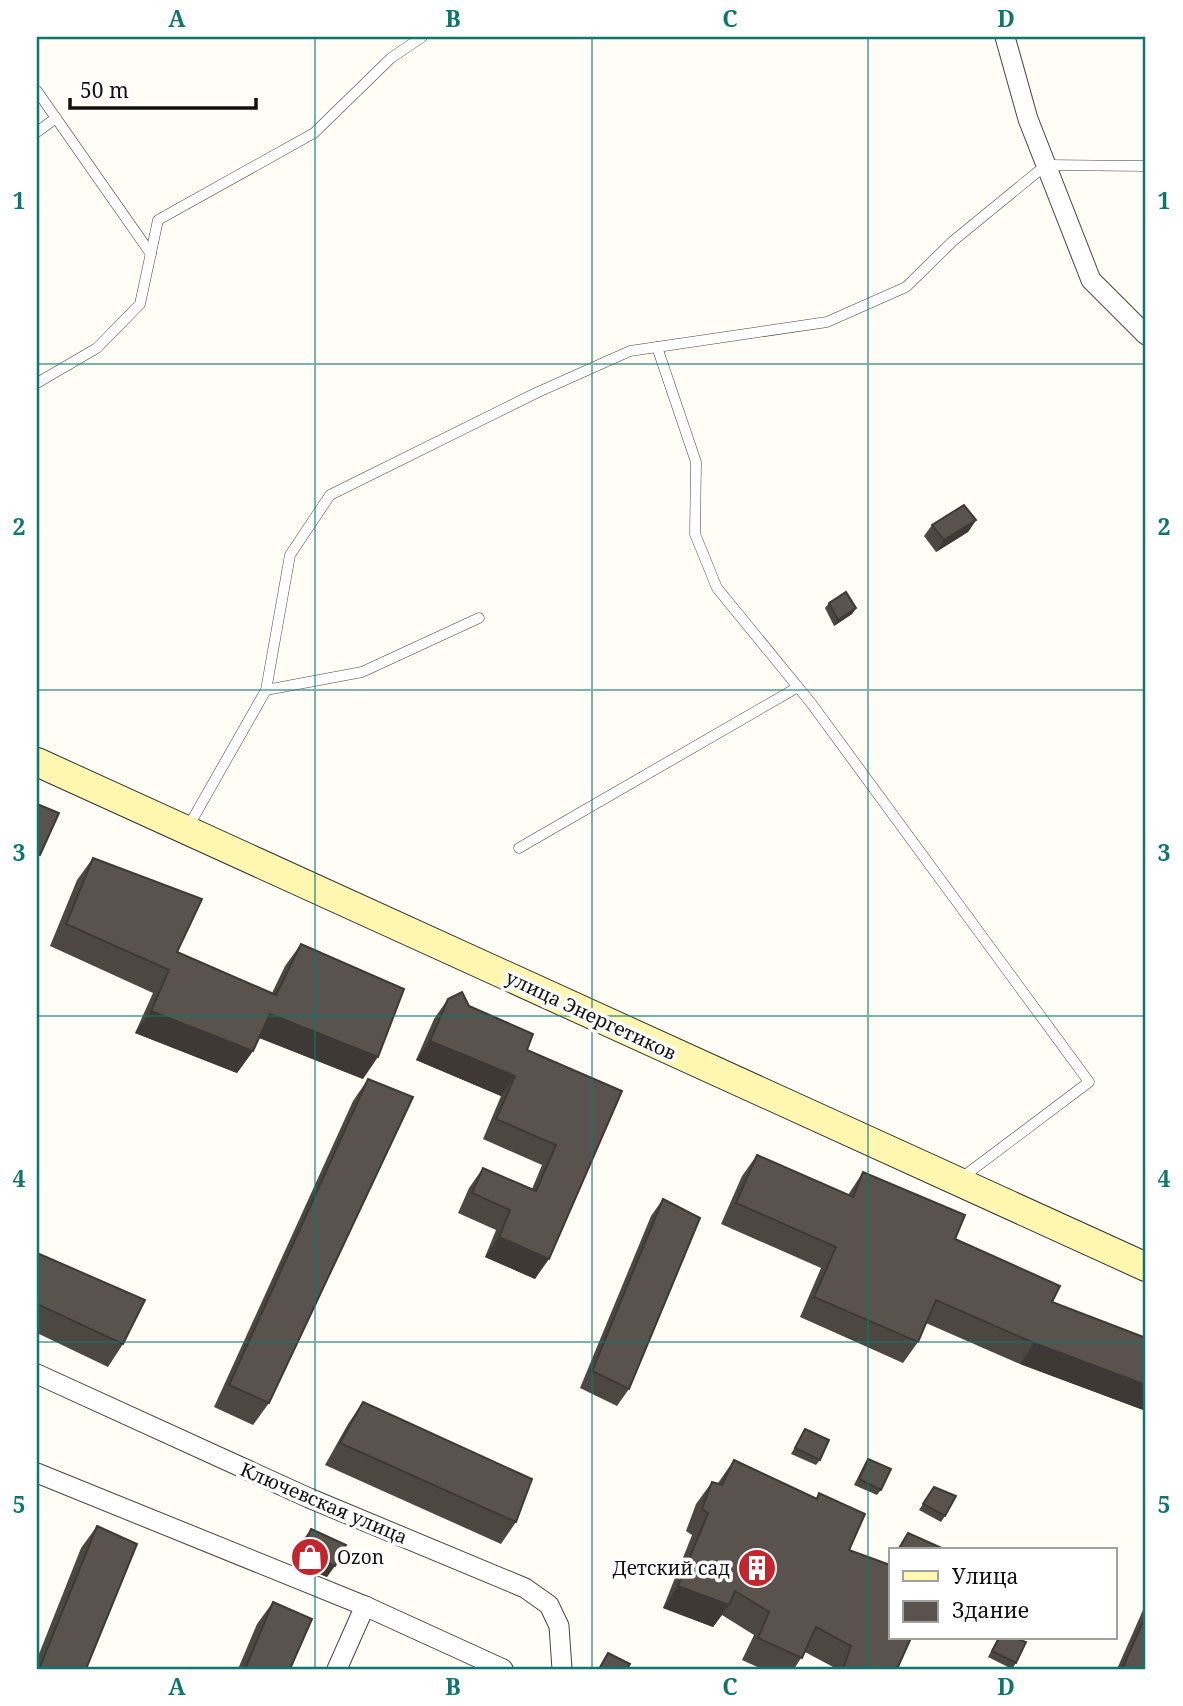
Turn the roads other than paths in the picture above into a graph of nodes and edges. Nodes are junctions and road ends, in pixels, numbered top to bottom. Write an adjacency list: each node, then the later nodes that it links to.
1 (422, 37): 8 (lane)
2 (1005, 37): 6 (street)
3 (37, 91): 4 (lane)
4 (55, 118): 5 (lane); 8 (lane)
5 (37, 132)
6 (1045, 165): 7 (lane); 9 (street); 10 (lane)
7 (1146, 166)
8 (151, 254): 11 (lane)
9 (1146, 335)
10 (657, 347): 13 (lane); 14 (lane)
11 (37, 383)
12 (479, 618): 14 (lane)
13 (798, 687): 17 (lane); 18 (lane)
14 (266, 690): 16 (lane)
15 (37, 761): 16 (street, улица Энергетиков)
16 (186, 831): 18 (street, улица Энергетиков)
17 (519, 848)
18 (957, 1181): 19 (street, улица Энергетиков)
19 (1146, 1267)
20 (37, 1374): 25 (street, Ключевская улица)
21 (37, 1473): 22 (street)
22 (365, 1606): 23 (street); 24 (street)
23 (337, 1669)
24 (503, 1669)
25 (562, 1669)

